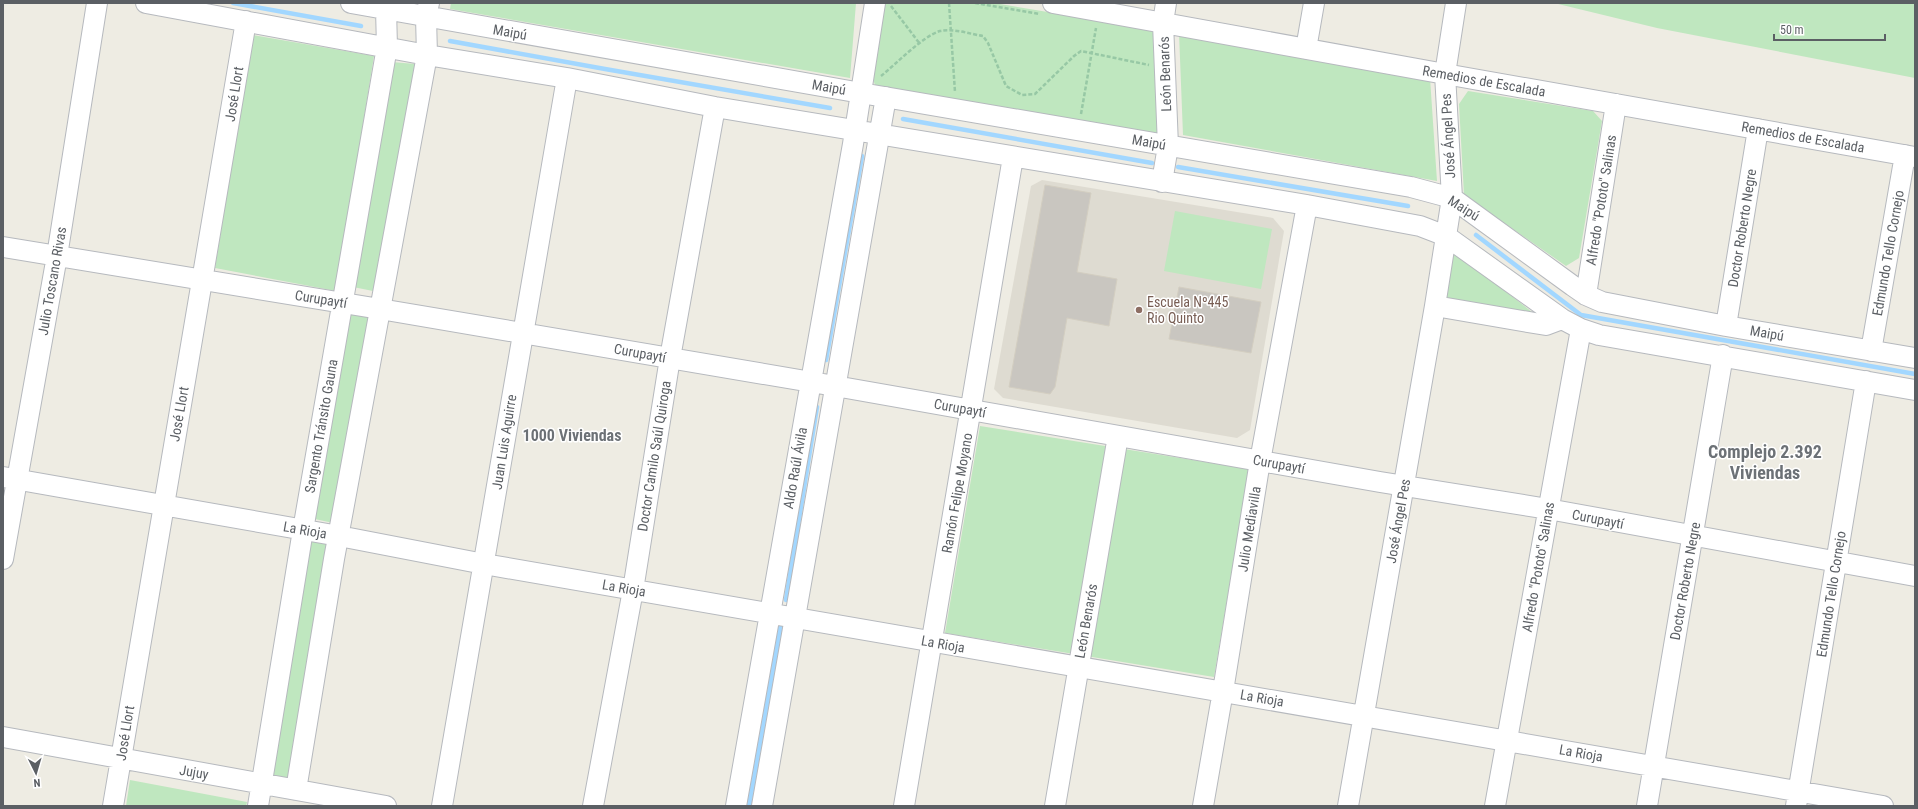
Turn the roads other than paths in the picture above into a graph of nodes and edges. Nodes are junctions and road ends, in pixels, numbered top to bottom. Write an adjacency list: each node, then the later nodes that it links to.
1 (97, 3): 33 (street, Julio Toscano Rivas)
2 (146, 3): 11 (street)
3 (351, 3): 9 (street, Maipú)
4 (875, 3): 18 (street)
5 (1053, 3): 12 (street, Remedios de Escalada)
6 (1166, 3): 12 (street, León Benarós)
7 (1314, 3): 14 (street)
8 (1456, 3): 16 (street, José Ángel Pes)
9 (381, 6): 10 (street, Maipú); 13 (street, Sargento Tránsito Gauna)
10 (427, 10): 15 (street); 18 (street, Maipú)
11 (246, 21): 13 (street); 34 (street, José Llort)
12 (1163, 23): 14 (street, Remedios de Escalada); 25 (street, León Benarós)
13 (387, 47): 15 (street); 36 (street, Sargento Tránsito Gauna)
14 (1306, 49): 16 (street, Remedios de Escalada)
15 (427, 55): 17 (street); 38 (street)
16 (1445, 74): 20 (street, Remedios de Escalada); 29 (street, José Ángel Pes)
17 (567, 78): 21 (street); 42 (street, Juan Luis Aguirre)
18 (861, 93): 19 (street, Maipú); 23 (street, Aldo Raúl Ávila)
19 (886, 97): 24 (street, Aldo Raúl Ávila); 25 (street, Maipú)
20 (1616, 104): 22 (street, Remedios de Escalada); 35 (street, Alfredo "Pototo" Salinas)
21 (716, 107): 23 (street); 45 (street, Doctor Camilo Saúl Quiroga)
22 (1758, 129): 26 (street, Remedios de Escalada); 40 (street, Doctor Roberto Negre)
23 (855, 130): 24 (street); 48 (street, Aldo Raúl Ávila)
24 (880, 134): 27 (street); 49 (street, Aldo Raúl Ávila)
25 (1168, 146): 28 (street, León Benarós); 29 (street, Maipú)
26 (1910, 156): 43 (street, Edmundo Tello Cornejo)
27 (1013, 157): 28 (street); 51 (street, Ramón Felipe Moyano)
28 (1162, 182): 30 (street)
29 (1452, 198): 31 (street, José Ángel Pes); 35 (street, Maipú)
30 (1307, 205): 31 (street); 53 (street, Julio Mediavilla)
31 (1446, 236): 37 (street, José Ángel Pes); 39 (street)
32 (3, 247): 33 (street, Curupaytí)
33 (57, 256): 34 (street, Curupaytí); 54 (street, Julio Toscano Rivas)
34 (203, 280): 36 (street, Curupaytí); 56 (street, José Llort)
35 (1586, 295): 40 (street, Maipú)
36 (343, 303): 38 (street, Curupaytí); 58 (street, Sargento Tránsito Gauna)
37 (1435, 306): 39 (street); 55 (street, José Ángel Pes)
38 (380, 308): 42 (street, Curupaytí); 59 (street)
39 (1562, 319): 41 (street)
40 (1726, 326): 43 (street, Maipú)
41 (1581, 329): 44 (street); 57 (street, Alfredo "Pototo" Salinas)
42 (522, 333): 45 (street, Curupaytí); 63 (street, Juan Luis Aguirre)
43 (1871, 351): 46 (street, Maipú)
44 (1723, 355): 47 (street); 60 (street, Doctor Roberto Negre)
45 (670, 358): 48 (street, Curupaytí); 65 (street, Doctor Camilo Saúl Quiroga)
46 (1915, 358)
47 (1866, 381): 50 (street); 62 (street, Edmundo Tello Cornejo)
48 (810, 382): 49 (street, Curupaytí); 66 (street, Aldo Raúl Ávila)
49 (835, 386): 51 (street, Curupaytí); 67 (street, Aldo Raúl Ávila)
50 (1915, 390)
51 (971, 410): 52 (street, Curupaytí); 68 (street, Ramón Felipe Moyano)
52 (1118, 436): 53 (street, Curupaytí); 69 (street, León Benarós)
53 (1260, 461): 55 (street, Curupaytí); 70 (street, Julio Mediavilla)
54 (10, 478): 56 (street, La Rioja); 61 (street, Julio Toscano Rivas)
55 (1404, 486): 57 (street, Curupaytí); 71 (street, José Ángel Pes)
56 (163, 505): 58 (street, La Rioja); 74 (street, José Llort)
57 (1548, 509): 60 (street, Curupaytí); 73 (street, Alfredo "Pototo" Salinas)
58 (303, 530): 59 (street, La Rioja); 76 (street, Sargento Tránsito Gauna)
59 (338, 536): 63 (street, La Rioja); 77 (street)
60 (1692, 536): 62 (street, Curupaytí); 75 (street, Doctor Roberto Negre)
61 (3, 559)
62 (1836, 561): 64 (street, Curupaytí); 78 (street, Edmundo Tello Cornejo)
63 (484, 564): 65 (street, La Rioja); 82 (street, Juan Luis Aguirre)
64 (1915, 576)
65 (632, 590): 66 (street, La Rioja); 83 (street, Doctor Camilo Saúl Quiroga)
66 (771, 612): 67 (street, La Rioja); 84 (street, Aldo Raúl Ávila)
67 (796, 618): 68 (street, La Rioja); 85 (street, Aldo Raúl Ávila)
68 (931, 642): 69 (street, La Rioja); 86 (street, Ramón Felipe Moyano)
69 (1078, 667): 70 (street, La Rioja); 87 (street, León Benarós)
70 (1223, 691): 71 (street, La Rioja); 88 (street, Julio Mediavilla)
71 (1364, 715): 73 (street, La Rioja); 89 (street, José Ángel Pes)
72 (3, 737): 74 (street, Jujuy)
73 (1507, 740): 75 (street, La Rioja); 90 (street, Alfredo "Pototo" Salinas)
74 (121, 758): 76 (street, Jujuy); 79 (street, José Llort)
75 (1654, 766): 78 (street, La Rioja); 91 (street, Doctor Roberto Negre)
76 (262, 784): 77 (street, Jujuy); 80 (street, Sargento Tránsito Gauna)
77 (296, 790): 81 (street, Jujuy)
78 (1797, 799): 92 (street, La Rioja)
79 (113, 806)
80 (258, 806)
81 (386, 806)
82 (442, 806)
83 (593, 806)
84 (736, 806)
85 (762, 806)
86 (904, 806)
87 (1054, 806)
88 (1203, 806)
89 (1348, 806)
90 (1495, 806)
91 (1647, 806)
92 (1883, 806)

